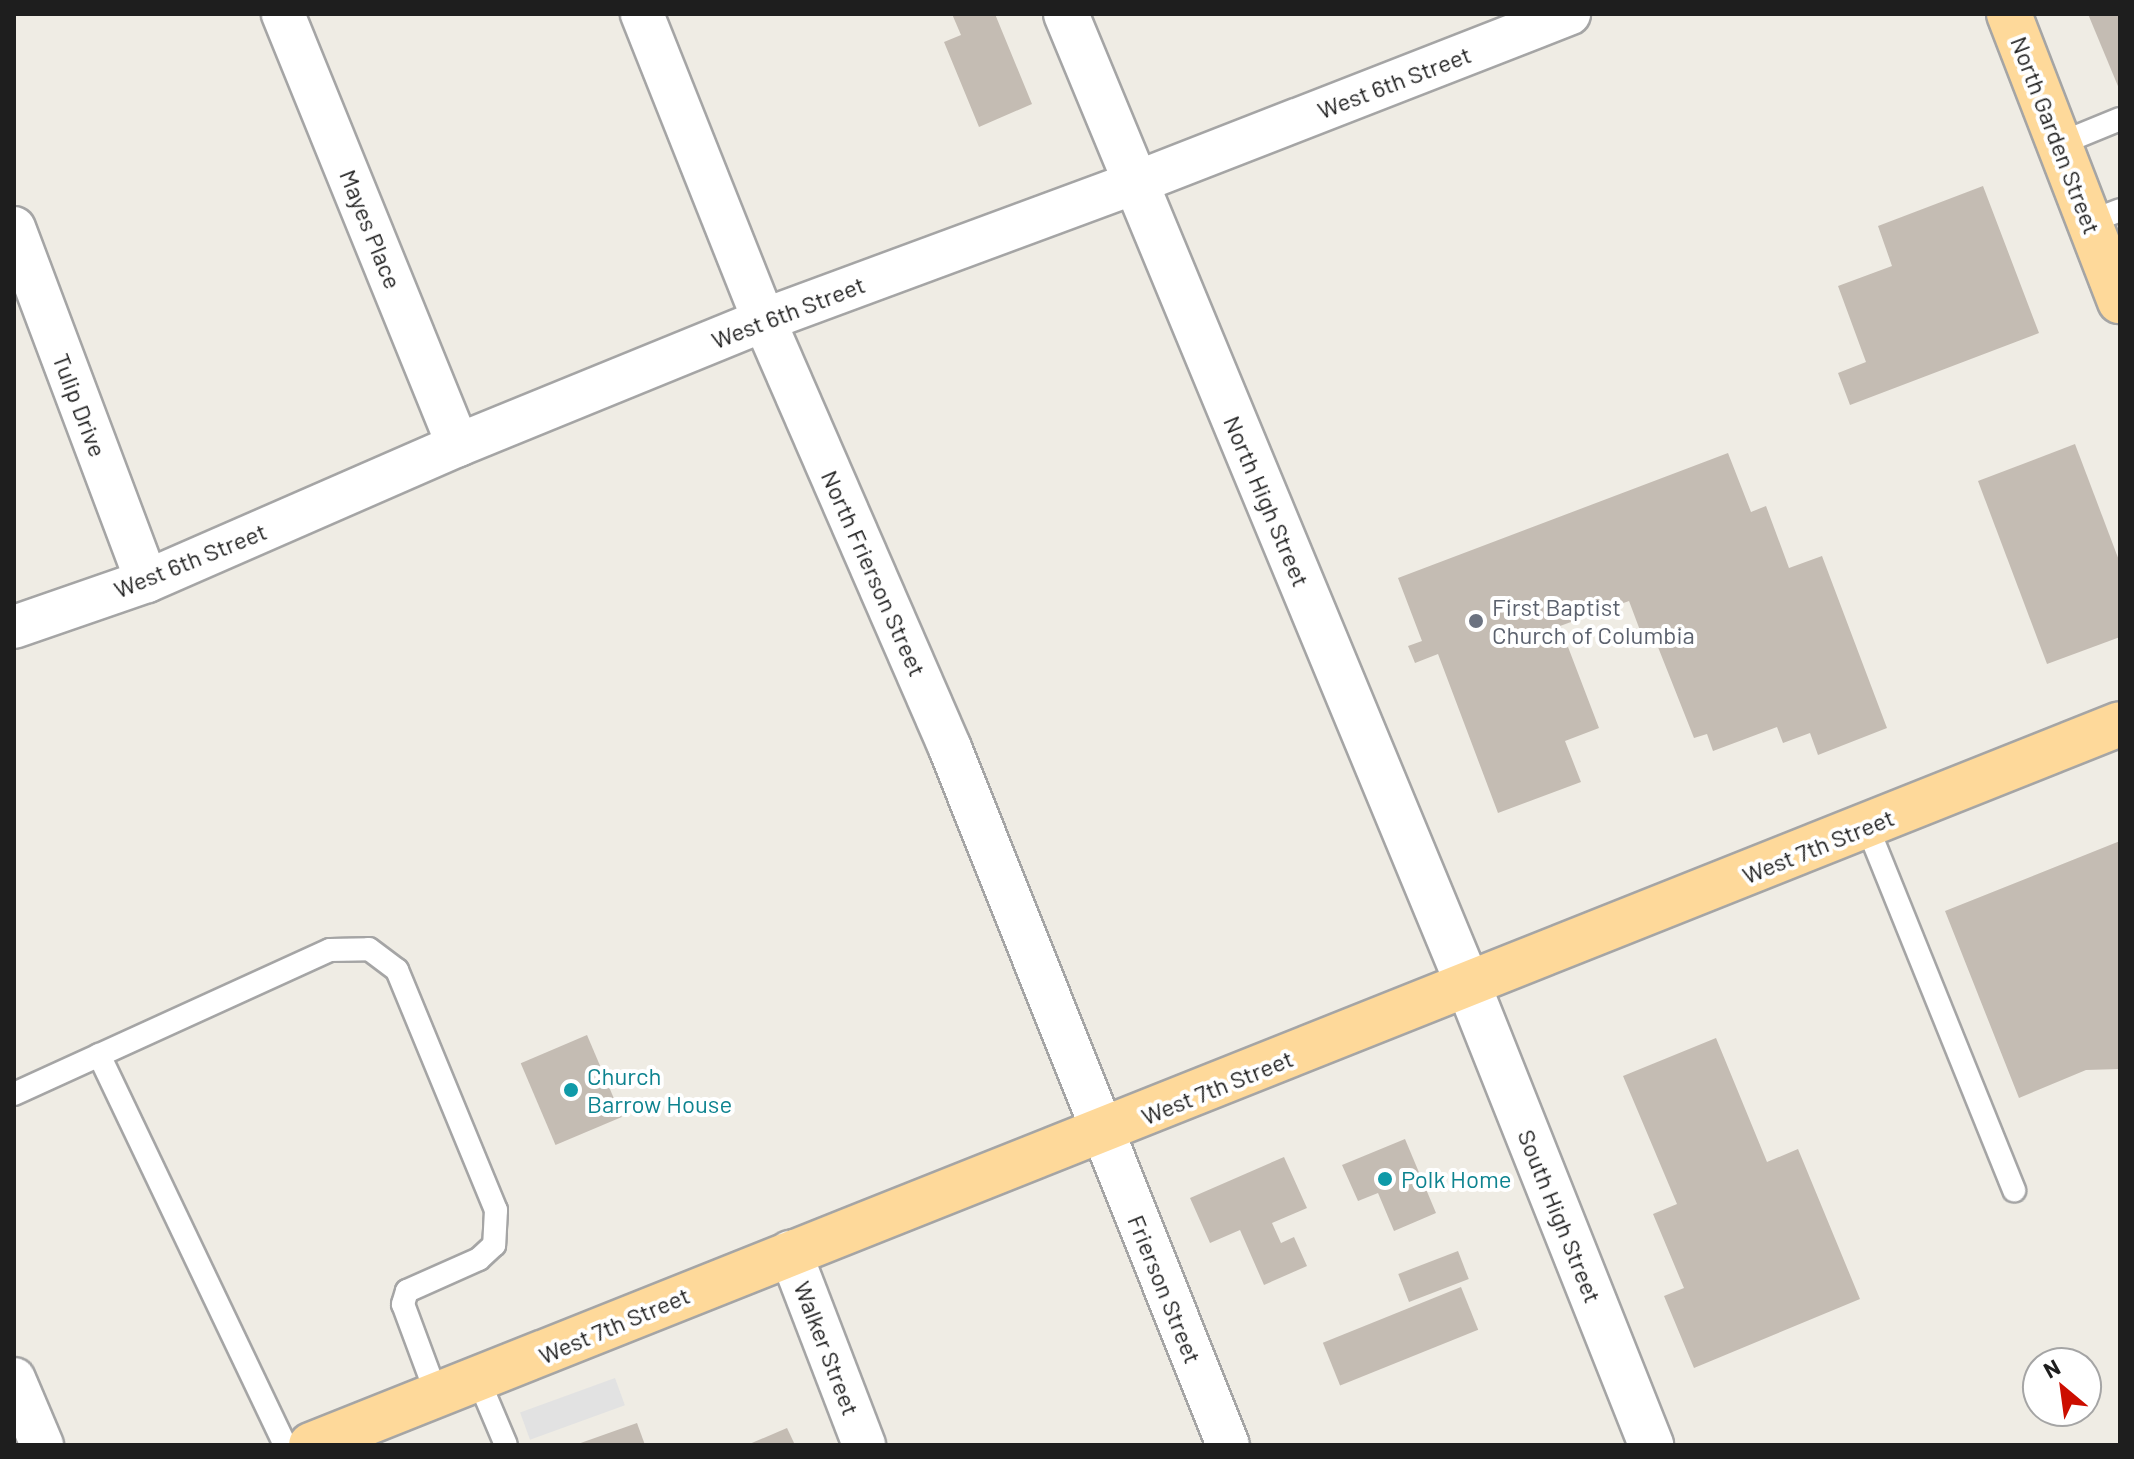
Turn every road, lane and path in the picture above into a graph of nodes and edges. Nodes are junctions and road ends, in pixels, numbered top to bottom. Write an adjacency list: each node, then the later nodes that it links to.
1 (283, 14): 13 (street, Mayes Place)
2 (642, 14): 12 (street, North Frierson Street)
3 (1066, 14): 8 (street, North High Street)
4 (1569, 14): 8 (street, West 6th Street)
5 (2009, 14): 7 (main road, North Garden Street)
6 (2120, 119): 7 (lane)
7 (2059, 144): 9 (main road, North Garden Street)
8 (1135, 183): 12 (street, West 6th Street); 18 (street, North High Street)
9 (2105, 216): 11 (main road, North Garden Street)
10 (14, 228): 14 (street, Tulip Drive)
11 (2120, 301)
12 (764, 320): 13 (street, West 6th Street); 21 (street, North Frierson Street)
13 (458, 445): 14 (street, West 6th Street)
14 (147, 581): 15 (street, West 6th Street)
15 (14, 627)
16 (2120, 724): 17 (main road, West 7th Street)
17 (1867, 826): 18 (main road, West 7th Street); 22 (lane)
18 (1469, 987): 21 (main road, West 7th Street); 33 (street, South High Street)
19 (99, 1055): 20 (lane); 26 (lane); 28 (lane)
20 (14, 1094)
21 (1102, 1133): 23 (main road, West 7th Street); 32 (street, Frierson Street)
22 (2014, 1190)
23 (790, 1252): 25 (main road, West 7th Street); 31 (street, Walker Street)
24 (14, 1379): 27 (street)
25 (479, 1381): 26 (main road, West 7th Street); 30 (lane)
26 (438, 1398): 29 (main road, West 7th Street)
27 (42, 1445)
28 (285, 1445)
29 (311, 1445)
30 (506, 1445)
31 (864, 1445)
32 (1228, 1445)
33 (1651, 1445)

